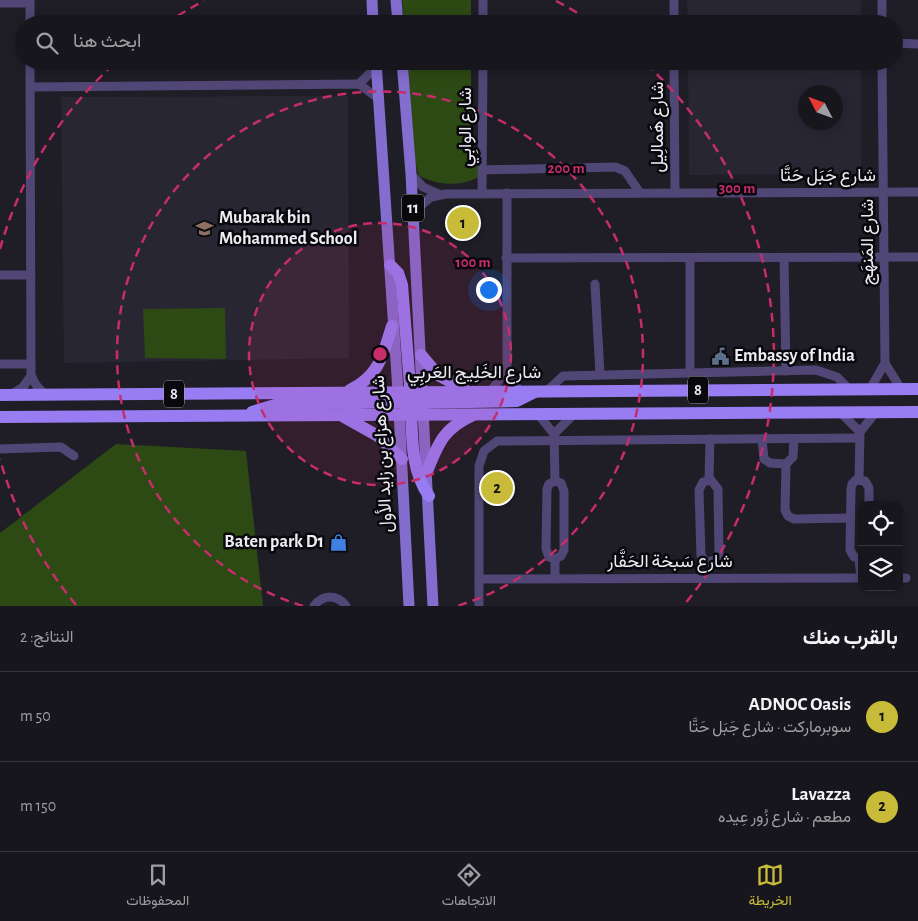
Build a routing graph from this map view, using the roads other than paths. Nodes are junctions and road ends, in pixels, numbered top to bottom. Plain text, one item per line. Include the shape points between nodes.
1 (372, 0) edge
2 (396, 0) edge
3 (483, 0) edge
4 (674, 0) edge
5 (882, 0) edge
6 (30, 1) edge
7 (0, 3) edge
8 (30, 15) edge
9 (373, 15) edge
10 (397, 15) edge
11 (483, 15) edge
12 (674, 15) edge
13 (882, 15) edge
14 (903, 43) edge
15 (918, 44) edge
16 (30, 70) edge
17 (371, 70) edge
18 (377, 70) edge
19 (403, 70) edge
20 (483, 70) edge
21 (674, 70) edge
22 (882, 70) edge
23 (359, 84) junction
24 (30, 87) junction
25 (379, 99) junction
26 (482, 170) junction
27 (411, 174) junction
28 (884, 192) junction
29 (918, 192) edge
30 (482, 193) junction
31 (506, 193) junction
32 (640, 193) junction
33 (675, 193) junction
34 (439, 194) junction
35 (413, 212) junction
36 (884, 257) junction
37 (918, 257) edge
38 (506, 258) junction
39 (690, 258) junction
40 (784, 258) junction
41 (390, 265) junction
42 (0, 275) edge
43 (31, 275) junction
44 (595, 284) dead end
45 (392, 326) junction
46 (421, 356) junction
47 (885, 362) junction
48 (0, 364) edge
49 (31, 364) junction
50 (507, 369) junction
51 (786, 372) junction
52 (690, 373) junction
53 (600, 374) junction
54 (31, 376) junction
55 (912, 388) edge
56 (849, 389) junction
57 (870, 389) junction
58 (347, 391) junction
59 (469, 391) junction
60 (491, 391) junction
61 (519, 391) junction
62 (541, 391) junction
63 (6, 394) edge
64 (46, 396) junction
65 (411, 402) junction
66 (840, 412) junction
67 (876, 412) junction
68 (918, 412) edge
69 (476, 414) junction
70 (536, 414) junction
71 (574, 414) junction
72 (246, 415) junction
73 (341, 416) junction
74 (0, 417) edge
75 (859, 435) junction
76 (554, 437) junction
77 (710, 439) junction
78 (762, 439) junction
79 (794, 439) junction
80 (0, 449) edge
81 (74, 456) dead end
82 (402, 459) junction
83 (786, 464) junction
84 (428, 469) junction
85 (859, 479) junction
86 (708, 480) junction
87 (555, 481) junction
88 (429, 496) junction
89 (869, 501) edge
90 (850, 518) junction
91 (858, 558) edge
92 (554, 559) junction
93 (709, 562) junction
94 (708, 578) junction
95 (858, 578) edge
96 (479, 579) junction
97 (555, 579) junction
98 (314, 606) edge
99 (346, 606) edge
100 (409, 606) edge
101 (433, 606) edge
102 (479, 606) edge

1 - 9 main road
2 - 10 main road
3 - 11 street
4 - 12 street
5 - 13 street
6 - 7 street
6 - 8 street
14 - 15 street
16 - 24 street
17 - 23 street
18 - 25 main road, شارع هزاع بن زايد الأول / 11
19 - 27 main road, شارع هزاع بن زايد الأول / 11
20 - 26 street, شارع الوابِي
21 - 33 street, شارع هَمالِيل
22 - 28 street, شارع المَنهَج
23 - 24 street
23 - 25 street
24 - 43 street
25 - 41 main road, شارع هزاع بن زايد الأول / 11
26 - 30 street, شارع الوابِي
26 - 32 street via 615,167 625,171
27 - 34 street via 423,187
27 - 35 main road, شارع هزاع بن زايد الأول / 11
28 - 29 street, شارع جَبَل حَتَّا
28 - 33 street, شارع جَبَل حَتَّا
28 - 36 street, شارع المَنهَج
30 - 31 street, شارع جَبَل حَتَّا
30 - 34 street, شارع جَبَل حَتَّا
31 - 32 street, شارع جَبَل حَتَّا
31 - 38 street
32 - 33 street, شارع جَبَل حَتَّا
34 - 35 street via 424,201
35 - 46 main road, شارع هزاع بن زايد الأول / 11
36 - 37 street
36 - 40 street
36 - 47 street, شارع المَنهَج
38 - 39 street
38 - 50 street
39 - 40 street
39 - 52 street
40 - 51 street
41 - 45 main road, شارع هزاع بن زايد الأول / 11
41 - 65 highway via 398,273 402,285
42 - 43 street
43 - 49 street
44 - 53 street
45 - 58 highway via 380,363 372,376
45 - 65 main road, شارع هزاع بن زايد الأول / 11
46 - 59 highway via 438,375
46 - 65 main road, شارع هزاع بن زايد الأول / 11
47 - 55 street
47 - 57 street, شارع المَنهَج
48 - 49 street
49 - 54 street
50 - 60 street
50 - 61 street
51 - 52 street
51 - 56 street via 816,370 837,377
52 - 53 street
53 - 62 street via 563,376
54 - 63 street via 23,387
54 - 64 street
55 - 57 highway, شارع الخَلِيج العَربِي / 8
56 - 57 highway, شارع الخَلِيج العَربِي / 8
56 - 62 highway, شارع الخَلِيج العَربِي / 8
58 - 64 highway, شارع الخَلِيج العَربِي / 8
58 - 65 highway, شارع الخَلِيج العَربِي / 8
59 - 60 highway, شارع الخَلِيج العَربِي / 8
59 - 65 highway, شارع الخَلِيج العَربِي / 8
60 - 61 highway, شارع الخَلِيج العَربِي / 8
61 - 62 highway, شارع الخَلِيج العَربِي / 8
62 - 65 highway via 517,401
63 - 64 highway, شارع الخَلِيج العَربِي / 8
65 - 69 highway, شارع الخَلِيج العَربِي / 8
65 - 72 highway via 275,405
65 - 73 highway, شارع الخَلِيج العَربِي / 8
65 - 82 main road, شارع هزاع بن زايد الأول / 11
65 - 84 main road, شارع هزاع بن زايد الأول / 11
65 - 88 highway via 416,467 419,480
66 - 67 highway, شارع الخَلِيج العَربِي / 8
66 - 71 highway, شارع الخَلِيج العَربِي / 8
66 - 75 street
67 - 68 highway, شارع الخَلِيج العَربِي / 8
67 - 75 street
69 - 70 highway, شارع الخَلِيج العَربِي / 8
69 - 84 highway via 448,431
70 - 71 highway, شارع الخَلِيج العَربِي / 8
70 - 76 street
71 - 76 street
72 - 73 highway, شارع الخَلِيج العَربِي / 8
72 - 74 highway, شارع الخَلِيج العَربِي / 8
73 - 82 highway via 378,436
75 - 79 street
75 - 85 street
76 - 77 street
76 - 87 street
76 - 96 street via 502,440 488,447 482,455 479,471
77 - 78 street
77 - 86 street
78 - 79 street
78 - 83 street via 764,459 770,463
79 - 83 street via 793,457
80 - 81 street via 61,448
82 - 100 main road, شارع هزاع بن زايد الأول / 11
83 - 90 street via 785,510 788,516 794,519
84 - 88 main road, شارع هزاع بن زايد الأول / 11
85 - 89 street via 868,485
85 - 90 street via 851,486
86 - 93 street via 701,484 699,493 701,555
86 - 93 street via 718,486 718,556
87 - 92 street via 547,489 546,549
87 - 92 street via 561,483 564,491 564,550
88 - 101 main road, شارع هزاع بن زايد الأول / 11
90 - 91 street via 850,553
92 - 97 street
93 - 94 street
94 - 95 street, شارع سَبخة الحَفَّار
94 - 97 street, شارع سَبخة الحَفَّار
96 - 97 street, شارع سَبخة الحَفَّار
96 - 102 street
98 - 99 street via 322,598 331,597

